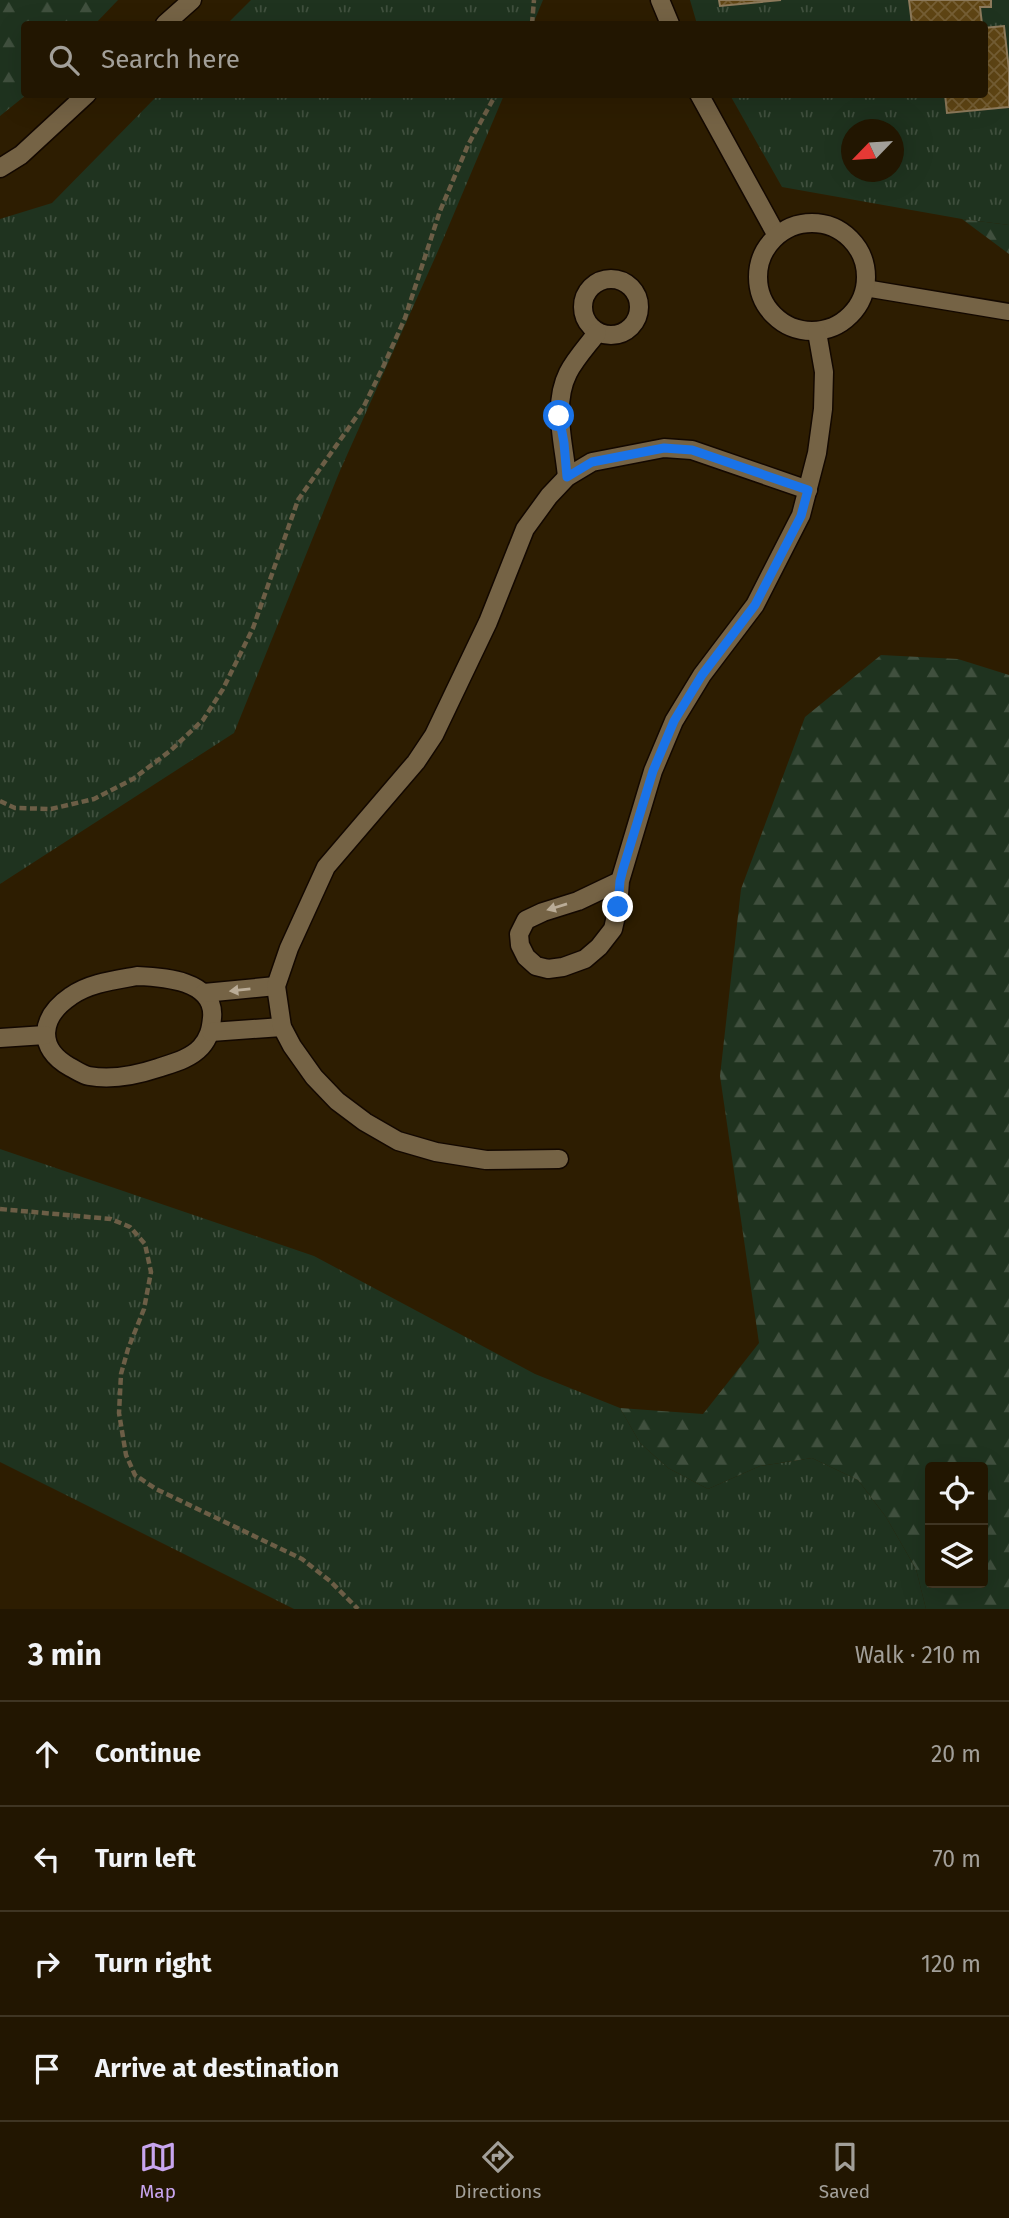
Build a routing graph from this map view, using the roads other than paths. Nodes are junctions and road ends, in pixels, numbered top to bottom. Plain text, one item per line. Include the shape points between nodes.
1 (192, 0) edge
2 (660, 0) edge
3 (168, 21) edge
4 (669, 21) edge
5 (84, 98) edge
6 (701, 98) edge
7 (0, 167) edge
8 (776, 234) junction
9 (865, 288) junction
10 (1009, 312) edge
11 (817, 332) junction
12 (597, 333) dead end
13 (567, 477) junction
14 (808, 490) junction
15 (620, 881) junction
16 (276, 986) junction
17 (204, 993) junction
18 (282, 1027) junction
19 (211, 1032) junction
20 (45, 1035) junction
21 (0, 1038) edge
22 (559, 1160) dead end

1 - 3 street
2 - 4 street
5 - 7 street via 21,155
6 - 8 street
8 - 9 street via 797,224 833,226 859,250 866,268
8 - 11 street via 760,260 760,295 782,323
9 - 10 lane
9 - 11 street via 849,317
11 - 14 street via 824,372 823,409
12 - 13 street via 568,372 561,392 559,416
13 - 14 street via 592,462 664,448 692,450
13 - 16 street via 525,529 488,622 434,735 326,867
14 - 15 street via 801,516 755,605 674,721 653,771
15 -> 15 street via 526,920 519,934 526,957 536,967 563,967 599,947 612,929
16 -> 17 street
16 - 18 street
17 - 19 street via 213,1011
17 - 20 street via 165,978 137,976 104,982 73,994 56,1007
18 - 19 street
18 - 22 street via 308,1079 398,1141 486,1160
19 - 20 street via 186,1059 116,1076 87,1076 62,1062 50,1050
20 - 21 street

